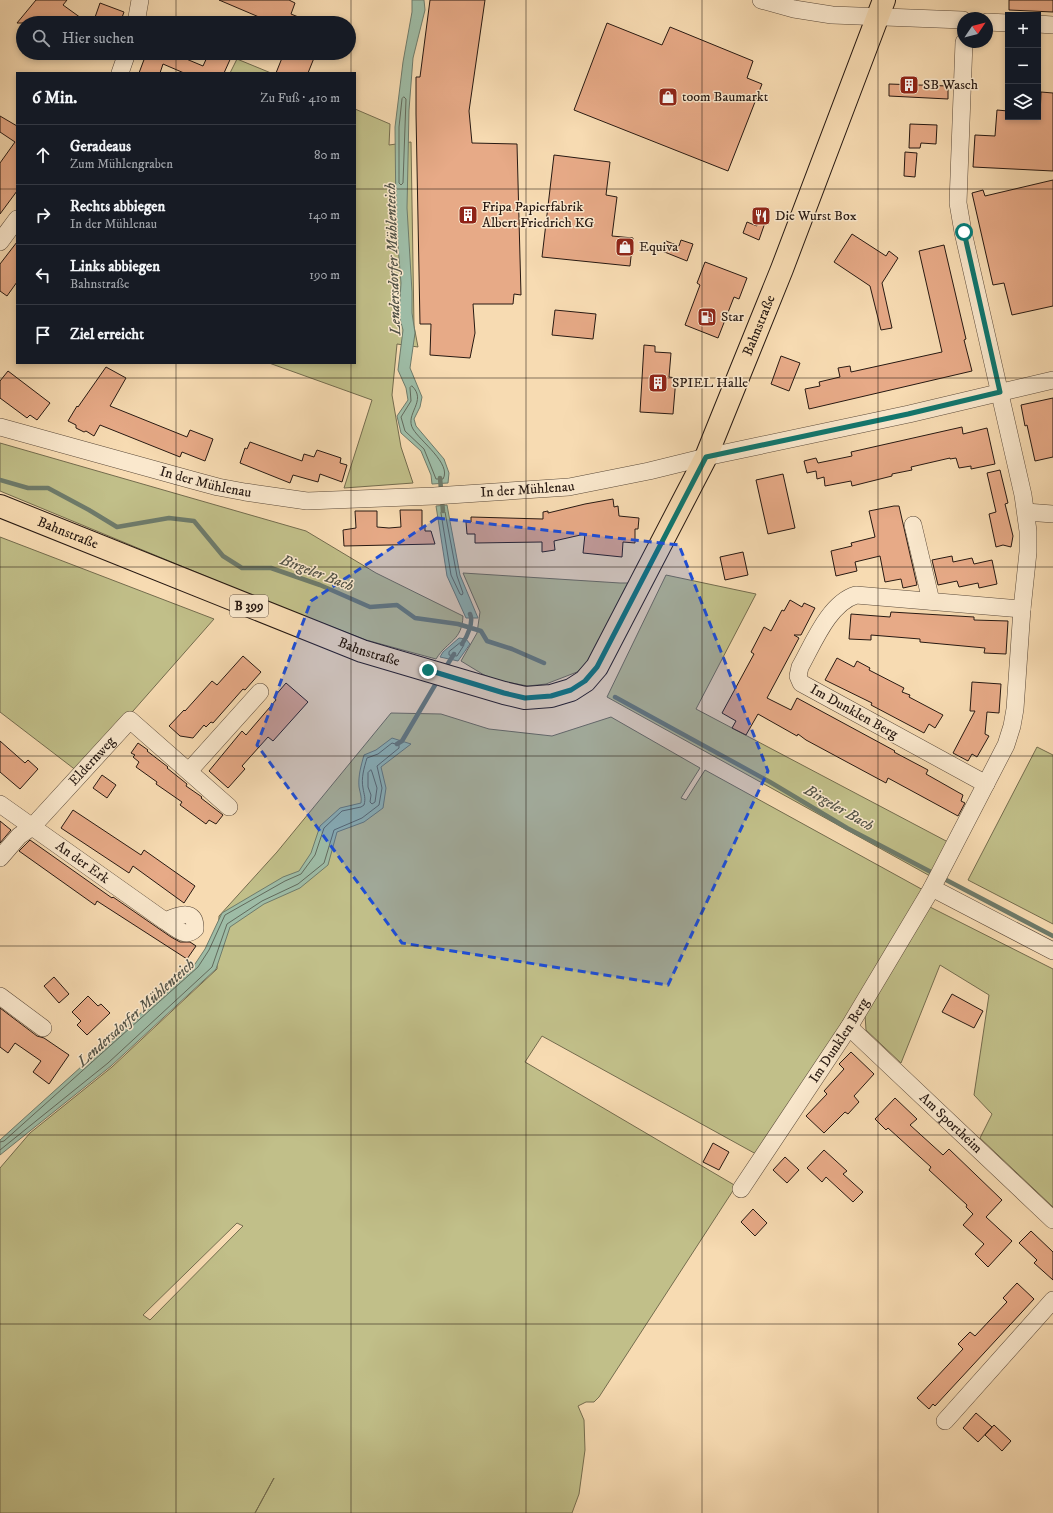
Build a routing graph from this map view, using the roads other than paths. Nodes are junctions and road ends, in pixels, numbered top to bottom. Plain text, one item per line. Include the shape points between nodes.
1 (140, 0) edge
2 (761, 0) edge
3 (881, 9) edge
4 (137, 16) edge
5 (957, 19) edge
6 (993, 22) edge
7 (1005, 23) edge
8 (1041, 24) edge
9 (1053, 25) edge
10 (964, 48) edge
11 (125, 60) edge
12 (120, 72) edge
13 (16, 220) edge
14 (0, 242) edge
15 (1053, 380) edge
16 (1000, 392) junction
17 (0, 427) edge
18 (706, 457) junction
19 (0, 506) edge
20 (1026, 512) junction
21 (1053, 514) edge
22 (913, 525) dead end
23 (931, 601) junction
24 (1022, 609) junction
25 (260, 692) dead end
26 (189, 771) junction
27 (986, 784) junction
28 (0, 804) edge
29 (229, 807) dead end
30 (32, 827) junction
31 (0, 858) edge
32 (937, 880) junction
33 (165, 921) dead end
34 (1053, 952) edge
35 (0, 996) edge
36 (849, 1027) junction
37 (43, 1028) dead end
38 (741, 1189) dead end
39 (1053, 1220) edge
40 (1053, 1300) edge
41 (945, 1421) dead end

1 - 4 street
2 - 3 street via 832,15
3 - 5 street
3 - 18 main road, Bahnstraße / B 399 via 779,276
6 - 7 street
8 - 9 street
10 - 16 street, Im Dunklen Berg via 958,203
11 - 12 street
13 - 14 street
15 - 16 street, In der Mühlenau
16 - 18 street, In der Mühlenau
16 - 20 street, Im Dunklen Berg
17 - 18 street, In der Mühlenau via 199,482 307,501 569,487
18 - 19 main road, Bahnstraße / B 399 via 597,667 585,681 571,690 551,696 525,698 362,651
20 - 21 street
20 - 24 street, Im Dunklen Berg via 1028,552
22 - 23 street
23 - 24 street, Im Dunklen Berg
23 - 27 street, Im Dunklen Berg via 856,595 848,597 833,611 800,668 798,676 801,683
24 - 27 street, Im Dunklen Berg via 1012,726 1006,745
25 - 26 street
26 - 29 street, Eldernweg
26 - 30 street, Eldernweg via 130,720
27 - 32 street, Im Dunklen Berg
28 - 30 street, An der Erk
30 - 31 street, Eldernweg via 19,836
30 - 33 street, An der Erk
32 - 34 street
32 - 36 street, Im Dunklen Berg
35 - 37 street
36 - 38 street, Im Dunklen Berg
36 - 39 street, Am Sportheim
40 - 41 street

